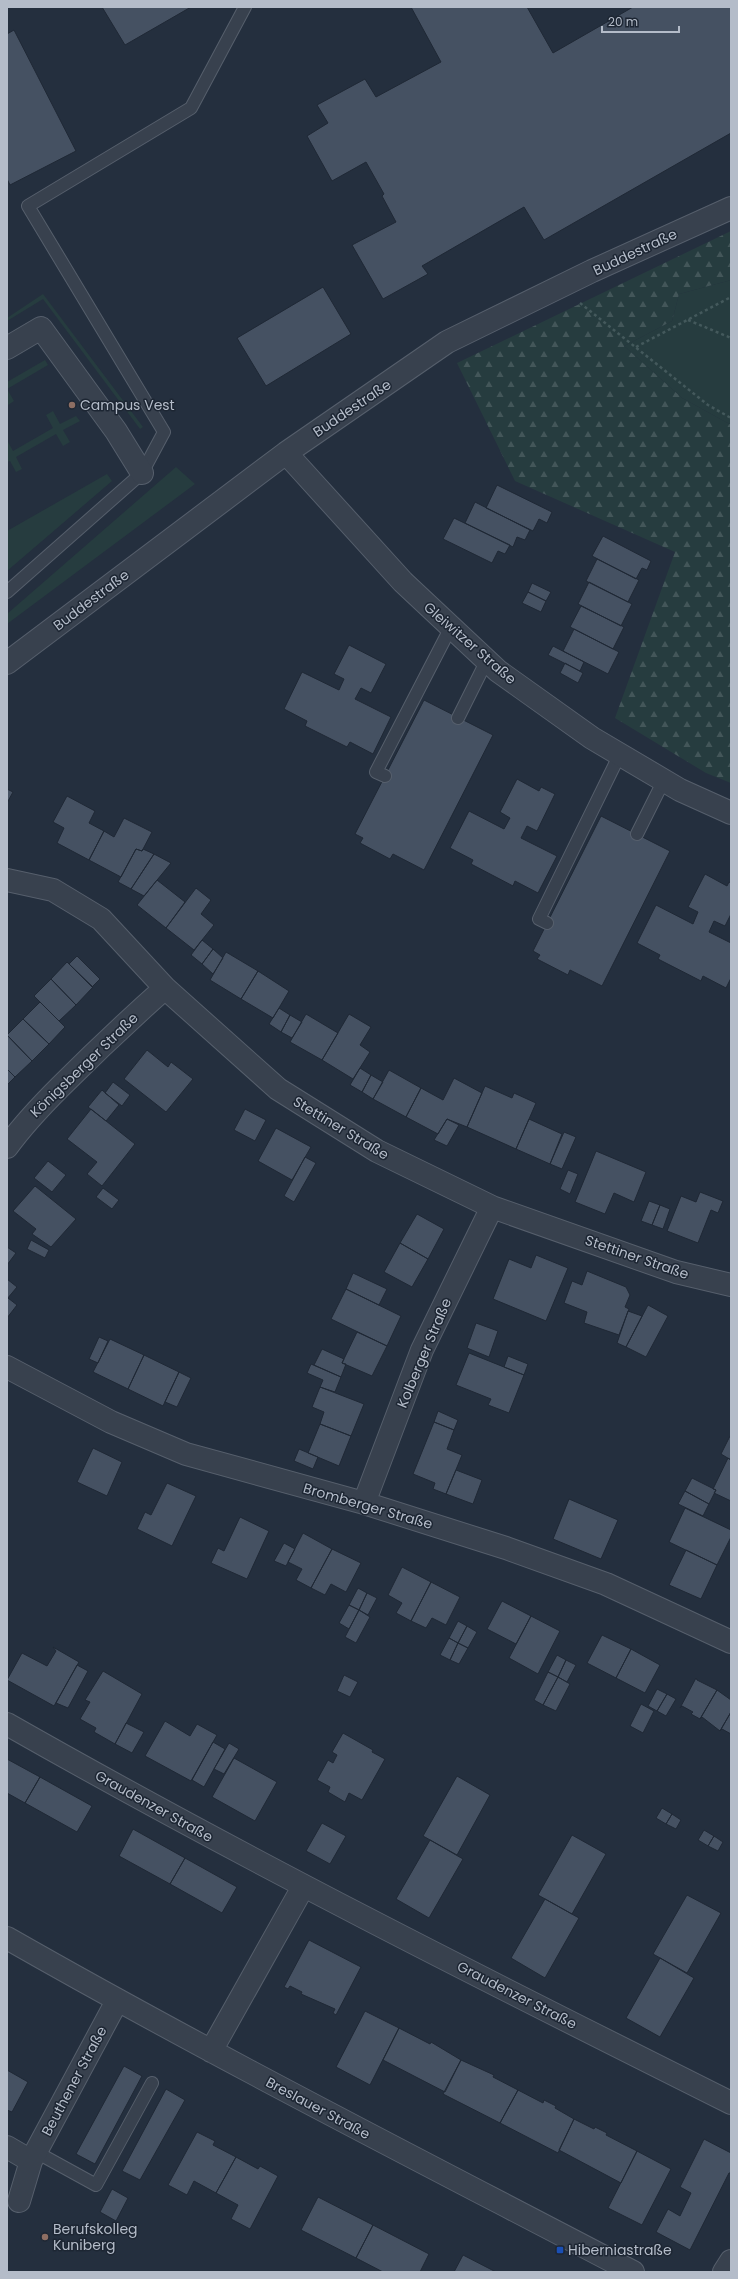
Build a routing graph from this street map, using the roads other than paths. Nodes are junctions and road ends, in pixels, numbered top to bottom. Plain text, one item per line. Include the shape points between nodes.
1 (245, 7) edge
2 (731, 208) edge
3 (7, 348) edge
4 (286, 453) junction
5 (142, 473) junction
6 (7, 592) edge
7 (451, 627) junction
8 (487, 660) junction
9 (7, 663) edge
10 (458, 718) dead end
11 (620, 754) junction
12 (385, 776) dead end
13 (664, 780) junction
14 (731, 813) edge
15 (637, 834) dead end
16 (7, 880) edge
17 (547, 923) dead end
18 (165, 988) junction
19 (7, 1146) edge
20 (492, 1207) junction
21 (731, 1285) edge
22 (7, 1367) edge
23 (364, 1503) junction
24 (728, 1633) edge
25 (7, 1724) edge
26 (303, 1887) junction
27 (7, 1938) edge
28 (117, 2001) junction
29 (211, 2050) junction
30 (152, 2083) dead end
31 (731, 2103) edge
32 (7, 2147) edge
33 (34, 2156) junction
34 (19, 2201) dead end
35 (731, 2261) edge
36 (633, 2272) edge
37 (724, 2272) edge

1 - 5 lane via 191,108 28,206 164,432
2 - 4 street, Buddestraße via 447,342
3 - 5 street via 41,328 116,431
4 - 7 street, Gleiwitzer Straße via 403,582
4 - 9 street, Buddestraße
5 - 6 lane
7 - 8 street, Gleiwitzer Straße
7 - 12 lane via 376,772
8 - 10 lane
8 - 11 street, Gleiwitzer Straße via 498,671
11 - 13 street, Gleiwitzer Straße
11 - 17 lane via 539,919
13 - 14 street, Gleiwitzer Straße
13 - 15 lane
16 - 18 street, Stettiner Straße via 53,890 101,920
18 - 19 street, Königsberger Straße via 116,1031 20,1128
18 - 20 street, Stettiner Straße via 278,1089 377,1151
20 - 21 street, Stettiner Straße via 676,1272
20 - 23 street, Kolberger Straße via 422,1350
22 - 23 street, Bromberger Straße via 110,1422 186,1454
23 - 24 street, Bromberger Straße via 506,1548 606,1584
25 - 26 street, Graudenzer Straße via 126,1792
26 - 29 street
26 - 31 street, Graudenzer Straße
27 - 28 street, Breslauer Straße
28 - 29 street, Breslauer Straße
28 - 33 street, Beuthener Straße
29 - 36 street, Breslauer Straße
30 - 33 lane via 96,2185
32 - 33 street
33 - 34 street, Beuthener Straße
35 - 37 street

